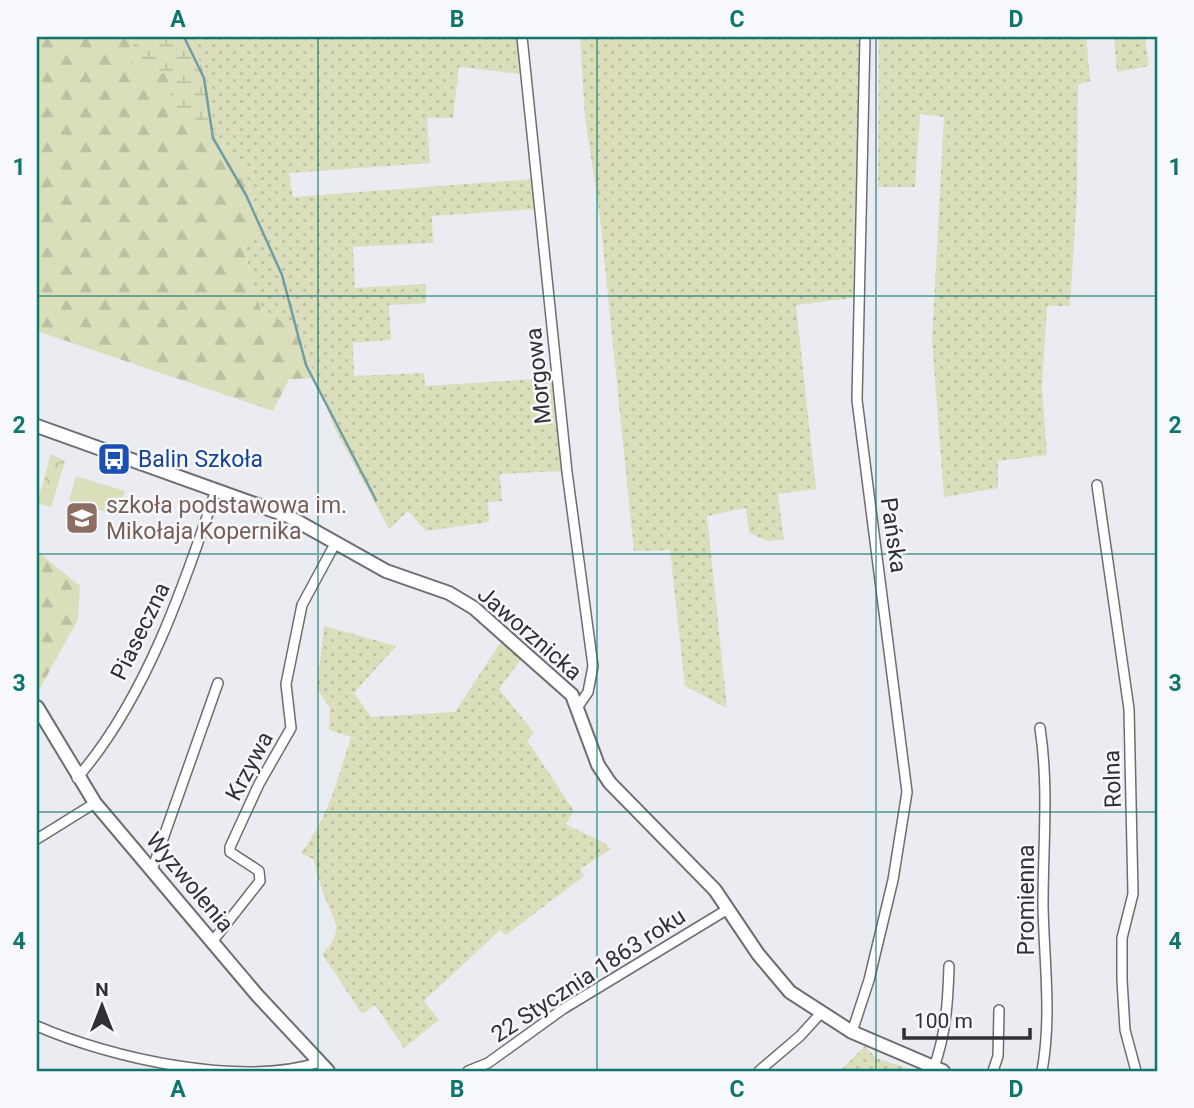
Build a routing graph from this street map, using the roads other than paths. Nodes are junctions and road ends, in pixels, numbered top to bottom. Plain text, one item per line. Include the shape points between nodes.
1 (522, 37) edge
2 (864, 37) edge
3 (37, 426) edge
4 (1097, 485) dead end
5 (216, 490) junction
6 (336, 542) junction
7 (218, 683) dead end
8 (37, 707) edge
9 (577, 708) junction
10 (1040, 728) dead end
11 (77, 778) junction
12 (95, 803) junction
13 (37, 838) edge
14 (152, 870) junction
15 (728, 909) junction
16 (212, 942) junction
17 (949, 966) dead end
18 (999, 1010) dead end
19 (821, 1013) junction
20 (37, 1026) edge
21 (852, 1032) junction
22 (324, 1067) edge
23 (939, 1069) edge
24 (468, 1071) edge
25 (759, 1071) edge
26 (993, 1071) edge
27 (1042, 1071) edge
28 (1136, 1071) edge

1 - 9 street, Morgowa via 566,472 593,666 588,692
2 - 21 street, Pańska via 857,400 907,792 893,880
3 - 5 street, Jaworznicka
4 - 28 street, Rolna via 1129,709 1133,894 1122,938 1122,980 1125,1030
5 - 6 street, Jaworznicka via 288,516
5 - 11 street, Piaseczna via 188,575 146,667
6 - 9 street, Jaworznicka via 386,571 449,593 474,608 562,685
6 - 16 street, Krzywa via 302,605 286,684 291,728 230,847 230,852 259,871 260,881
7 - 14 street
8 - 11 street, Wyzwolenia
9 - 15 street, Jaworznicka via 598,765 610,783
10 - 27 street, Promienna via 1046,773 1043,901 1049,1026
11 - 12 street, Wyzwolenia
12 - 13 street
12 - 14 street, Wyzwolenia
14 - 16 street, Wyzwolenia
15 - 19 street, Jaworznicka via 772,973
15 - 24 street, 22 Stycznia 1863 roku via 563,1009 488,1063
16 - 22 street, Wyzwolenia
17 - 23 street
18 - 26 street via 998,1056
19 - 21 street, Jaworznicka
19 - 25 street
20 - 22 street via 66,1039 197,1069
21 - 23 street, Jaworznicka

